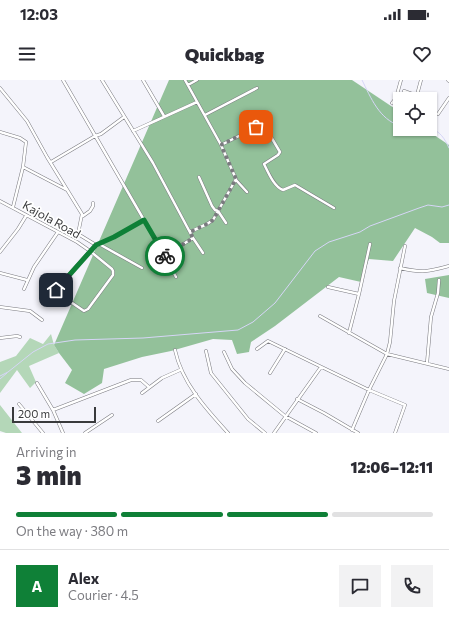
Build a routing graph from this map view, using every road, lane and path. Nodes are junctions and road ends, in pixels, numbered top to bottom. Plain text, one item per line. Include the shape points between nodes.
1 (63, 80) edge
2 (102, 80) edge
3 (143, 80) edge
4 (185, 80) edge
5 (197, 80) edge
6 (401, 80) edge
7 (421, 80) edge
8 (188, 85) junction
9 (0, 88) edge
10 (257, 88) dead end
11 (418, 92) edge
12 (449, 98) edge
13 (197, 102) junction
14 (392, 103) dead end
15 (438, 114) dead end
16 (205, 115) junction
17 (124, 116) junction
18 (164, 116) junction
19 (133, 131) junction
20 (0, 132) edge
21 (95, 136) junction
22 (221, 145) junction
23 (51, 162) junction
24 (23, 167) junction
25 (198, 177) dead end
26 (236, 179) junction
27 (68, 191) junction
28 (247, 192) dead end
29 (0, 201) edge
30 (93, 203) dead end
31 (13, 207) junction
32 (334, 208) dead end
33 (218, 211) junction
34 (26, 216) junction
35 (83, 216) junction
36 (144, 220) junction
37 (226, 223) dead end
38 (58, 232) junction
39 (190, 232) junction
40 (193, 238) junction
41 (370, 244) dead end
42 (97, 245) junction
43 (405, 246) dead end
44 (90, 251) junction
45 (0, 252) edge
46 (203, 253) dead end
47 (164, 256) junction
48 (449, 266) edge
49 (142, 268) dead end
50 (400, 268) junction
51 (0, 273) edge
52 (176, 277) dead end
53 (27, 280) junction
54 (440, 280) dead end
55 (328, 288) dead end
56 (24, 289) dead end
57 (359, 294) junction
58 (0, 307) edge
59 (320, 316) dead end
60 (42, 320) dead end
61 (348, 333) junction
62 (0, 338) edge
63 (20, 338) dead end
64 (257, 349) dead end
65 (285, 349) junction
66 (175, 350) dead end
67 (206, 351) dead end
68 (224, 352) dead end
69 (387, 354) junction
70 (427, 363) junction
71 (321, 367) junction
72 (449, 369) edge
73 (180, 370) junction
74 (270, 373) dead end
75 (37, 383) dead end
76 (149, 387) junction
77 (369, 390) junction
78 (142, 393) dead end
79 (196, 394) junction
80 (297, 399) junction
81 (18, 404) dead end
82 (53, 410) junction
83 (112, 415) dead end
84 (285, 416) junction
85 (158, 421) dead end
86 (352, 430) junction
87 (43, 433) edge
88 (63, 433) edge
89 (85, 433) edge
90 (227, 433) edge
91 (265, 433) edge
92 (274, 433) edge
93 (316, 433) edge
94 (358, 433) edge
95 (395, 433) edge

1 - 21 street
2 - 17 street
3 - 18 street
4 - 8 street
5 - 8 street
6 - 14 street
7 - 11 street
8 - 13 street
9 - 23 street via 27,120
10 - 16 street
12 - 15 street
13 - 16 street
13 - 18 street
16 - 22 street
17 - 19 street
17 - 21 street
18 - 19 street
19 - 39 street
20 - 24 street via 26,142
21 - 23 street
21 - 36 street
22 - 26 street
22 - 32 street via 264,125 280,152 264,164 278,187 284,190 295,185
23 - 27 street
24 - 27 street
24 - 31 street
25 - 33 street via 212,206
26 - 28 street
26 - 33 street
27 - 35 street
29 - 31 street, Kajola Road
30 - 35 street via 90,211
31 - 34 street, Kajola Road
33 - 37 street
33 - 39 street via 210,223
34 - 38 street, Kajola Road
34 - 45 street
35 - 42 street via 78,234
36 - 42 street
36 - 47 street
38 - 44 street, Kajola Road
38 - 53 street
39 - 40 street
40 - 46 street
40 - 47 street
41 - 57 street
42 - 44 street
42 - 49 street
43 - 50 street
44 - 44 street, Kajola Road via 56,290 84,311 113,275 112,269
47 - 52 street
48 - 50 street via 422,272
50 - 69 street
51 - 53 street
53 - 56 street
54 - 70 street via 431,317
55 - 57 street
57 - 61 street
58 - 60 street via 30,311
59 - 61 street
61 - 69 street
62 - 63 street
64 - 65 street via 268,341
65 - 71 street
65 - 74 street
66 - 73 street
67 - 91 street via 211,373 248,419
68 - 84 street via 232,369 241,379
69 - 70 street
69 - 77 street
70 - 72 street
71 - 77 street
71 - 80 street
73 - 76 street
73 - 79 street
75 - 82 street
76 - 78 street
76 - 82 street via 141,380 131,380
77 - 86 street
77 - 95 street via 405,405
79 - 85 street
79 - 90 street
80 - 84 street
80 - 86 street
81 - 87 street
82 - 88 street
83 - 89 street
84 - 92 street
84 - 93 street
86 - 94 street

